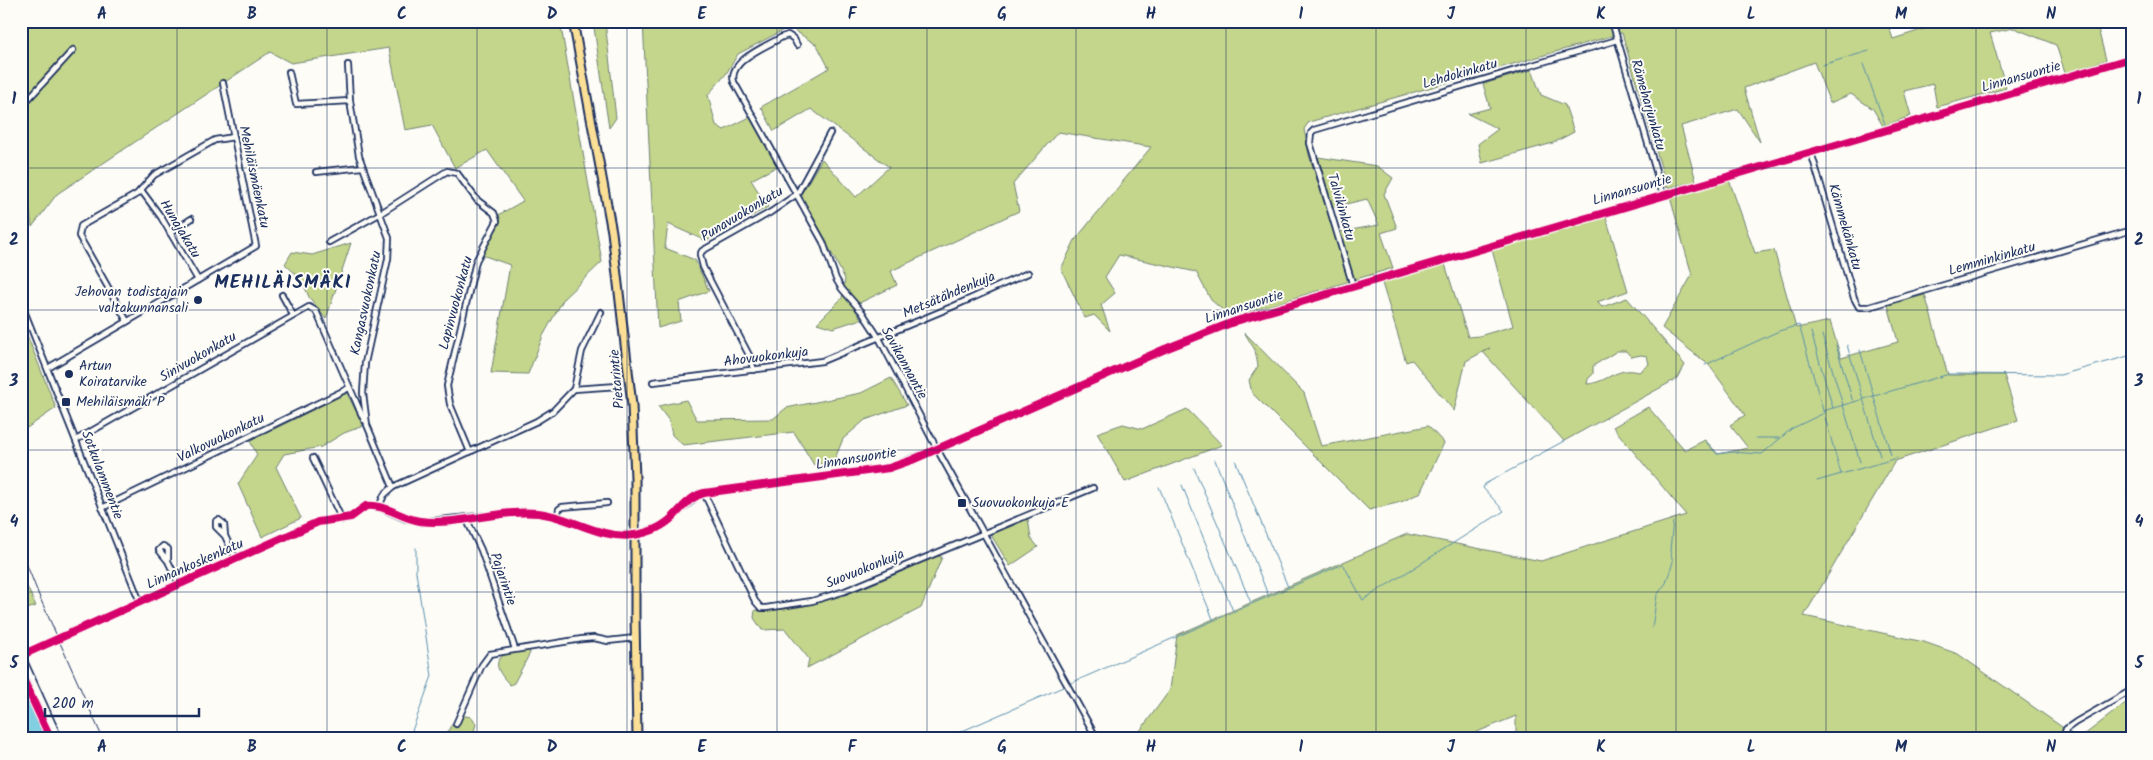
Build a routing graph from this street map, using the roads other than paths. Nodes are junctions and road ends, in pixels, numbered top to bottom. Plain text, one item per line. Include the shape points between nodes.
1 (573, 21) edge
2 (1612, 21) edge
3 (1618, 40) junction
4 (797, 45) dead end
5 (73, 50) dead end
6 (2132, 58) edge
7 (348, 65) dead end
8 (288, 72) dead end
9 (223, 83) dead end
10 (350, 101) junction
11 (21, 107) edge
12 (830, 133) dead end
13 (1311, 133) joint
14 (234, 137) junction
15 (1811, 152) junction
16 (362, 167) junction
17 (316, 172) dead end
18 (141, 190) junction
19 (797, 194) junction
20 (1663, 194) junction
21 (381, 213) junction
22 (191, 219) dead end
23 (2132, 230) edge
24 (170, 233) junction
25 (329, 242) dead end
26 (1028, 273) dead end
27 (198, 280) junction
28 (1352, 286) junction
29 (282, 295) dead end
30 (21, 299) edge
31 (1859, 307) joint
32 (601, 312) dead end
33 (293, 315) junction
34 (127, 321) junction
35 (879, 338) junction
36 (48, 368) junction
37 (754, 370) junction
38 (653, 382) dead end
39 (618, 386) dead end
40 (349, 388) junction
41 (574, 389) junction
42 (367, 426) junction
43 (76, 440) junction
44 (937, 449) junction
45 (470, 452) junction
46 (313, 458) dead end
47 (393, 487) junction
48 (1093, 488) dead end
49 (704, 493) junction
50 (607, 503) dead end
51 (379, 506) junction
52 (102, 508) junction
53 (557, 516) junction
54 (466, 518) junction
55 (342, 520) junction
56 (983, 533) junction
57 (636, 535) junction
58 (225, 536) dead end
59 (236, 559) junction
60 (168, 561) dead end
61 (179, 584) junction
62 (140, 602) junction
63 (635, 638) junction
64 (515, 649) junction
65 (21, 655) edge
66 (2132, 690) edge
67 (456, 724) dead end
68 (58, 739) edge
69 (637, 739) edge
70 (1097, 739) edge
71 (2063, 739) edge

1 - 57 main road, Pietarintie via 621,298 634,432
2 - 3 street, Rämeharjunkatu
3 - 13 street, Lehdokinkatu via 1318,128
3 - 20 street, Rämeharjunkatu
4 - 19 street, Savikannantie via 788,35 782,37 737,63 732,76
5 - 11 street
6 - 15 street, Linnansuontie
7 - 10 street, Kangasvuokonkatu
8 - 10 street via 296,104
9 - 14 street, Mehiläismäenkatu
10 - 16 street, Kangasvuokonkatu
12 - 19 street
13 - 28 street, Talvikinkatu via 1310,143
14 - 18 street via 215,140 187,155 154,175
14 - 27 street, Mehiläismäenkatu via 256,246
15 - 20 street, Linnansuontie
15 - 31 street, Kämmekänkatu
16 - 17 street
16 - 21 street, Kangasvuokonkatu
18 - 24 street, Hunajakatu
18 - 34 street via 85,223 79,230 79,236
19 - 35 street, Savikannantie via 828,252 836,279
19 - 37 street, Punavuokonkatu via 700,255 700,262
20 - 28 street, Linnansuontie
21 - 25 street
21 - 42 street, Kangasvuokonkatu via 390,238 362,379
21 - 45 street, Lapinvuokonkatu via 447,171 453,171 496,217 494,229 476,262 447,386 450,404
22 - 24 street
23 - 31 street, Lemminkinkatu via 1869,307
24 - 27 street, Hunajakatu
26 - 35 street, Metsätähdenkuja
27 - 34 street, Mehiläismäenkatu
28 - 44 street, Linnansuontie via 1187,339
29 - 33 street
30 - 36 street, Sotkulammentie
32 - 41 street via 582,351
33 - 40 street, Sinivuokonkatu via 305,308 316,311
33 - 43 street, Sinivuokonkatu
34 - 36 street, Mehiläismäenkatu
35 - 37 street, Ahovuokonkuja via 822,361
35 - 44 street, Savikannantie
36 - 43 street, Sotkulammentie
37 - 38 street, Ahovuokonkuja
39 - 41 street
40 - 42 street
40 - 52 street, Valkovuokonkatu
41 - 45 street via 546,416
42 - 47 street, Kangasvuokonkatu
43 - 52 street, Sotkulammentie
44 - 49 street, Linnansuontie via 889,468
44 - 56 street, Savikannantie
45 - 47 street
46 - 55 street
47 - 51 street
48 - 56 street, Suovuokonkuja
49 - 56 street, Suovuokonkuja via 761,608 822,599
49 - 57 street, Linnansuontie via 691,499 662,526
50 - 53 street via 562,507
51 - 54 street, Linnansuontie via 423,522
51 - 55 street, Linnankoskenkatu via 366,506
52 - 62 street, Sotkulammentie
53 - 54 street, Linnansuontie via 524,512
53 - 57 street, Linnansuontie via 600,532
54 - 64 street, Pajarintie via 479,543
55 - 59 street, Linnankoskenkatu via 318,522
56 - 70 street, Savikannantie
57 - 63 main road, Pietarintie
58 - 59 street
59 - 61 street, Linnankoskenkatu
60 - 61 street
61 - 62 street, Linnankoskenkatu
62 - 65 street, Linnankoskenkatu
63 - 64 street via 589,639
63 - 69 main road, Pietarintie
64 - 67 street via 487,657
65 - 68 street
66 - 71 street via 2066,729

